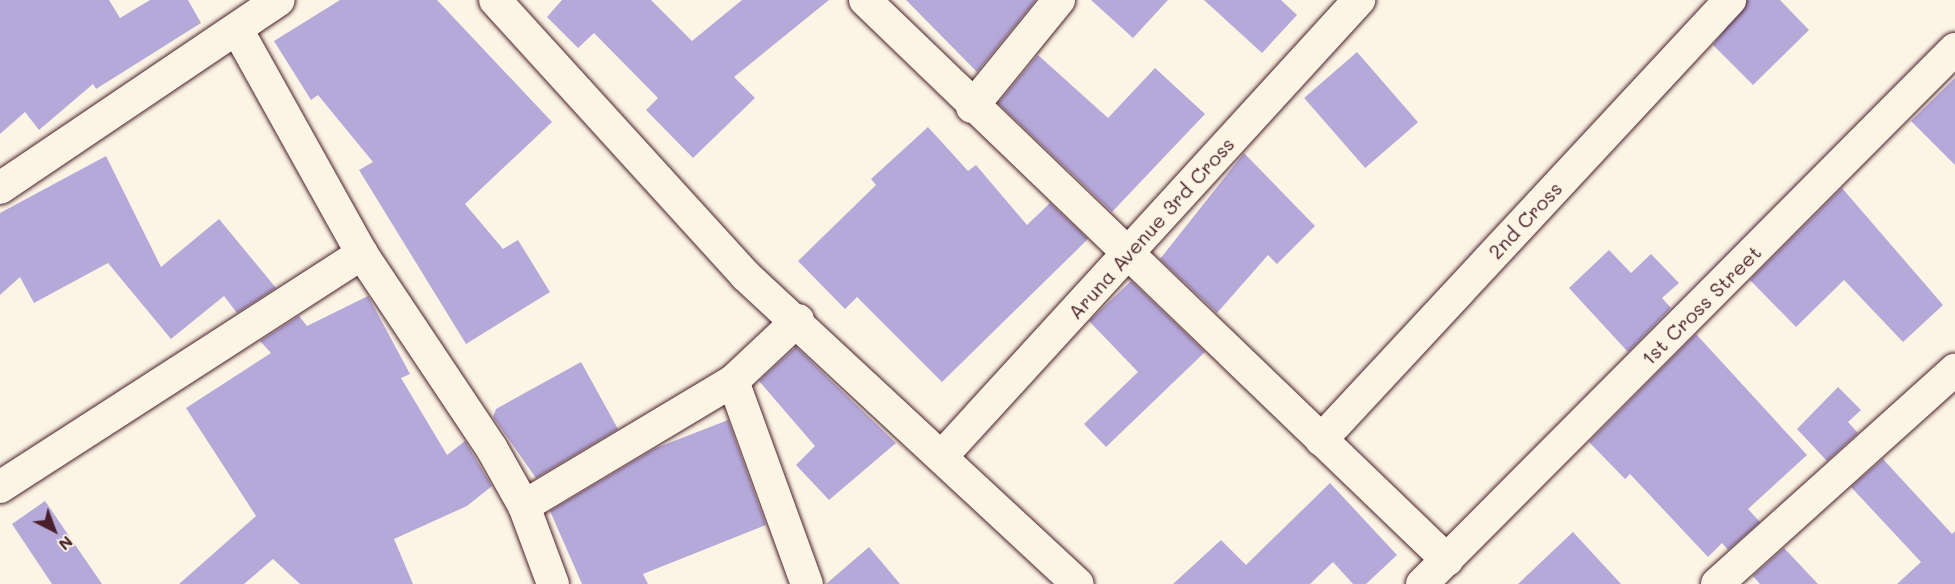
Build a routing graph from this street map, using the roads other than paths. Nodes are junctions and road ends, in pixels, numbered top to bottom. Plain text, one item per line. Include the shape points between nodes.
1 (279, 0) edge
2 (495, 0) edge
3 (865, 0) edge
4 (1059, 0) edge
5 (1359, 0) edge
6 (1730, 0) edge
7 (238, 31) junction
8 (1955, 49) edge
9 (972, 107) junction
10 (0, 188) edge
11 (1131, 250) junction
12 (362, 254) junction
13 (798, 320) junction
14 (1955, 370) edge
15 (733, 381) junction
16 (1320, 440) junction
17 (943, 455) junction
18 (0, 487) edge
19 (524, 506) junction
20 (1447, 560) junction
21 (552, 584) edge
22 (807, 584) edge
23 (1078, 584) edge
24 (1422, 584) edge
25 (1717, 584) edge

1 - 7 street
2 - 13 street via 745,275
3 - 9 street
4 - 9 street
5 - 11 street, Aruna Avenue 3rd Cross
6 - 16 street, 2nd Cross
7 - 10 street
7 - 12 street
8 - 20 street, 1st Cross Street
9 - 11 street
11 - 16 street
11 - 17 street, Aruna Avenue 3rd Cross
12 - 18 street
12 - 19 street via 492,449
13 - 15 street
13 - 17 street
14 - 25 street
15 - 19 street
15 - 22 street
16 - 20 street
17 - 23 street
19 - 21 street
20 - 24 street, 1st Cross Street

